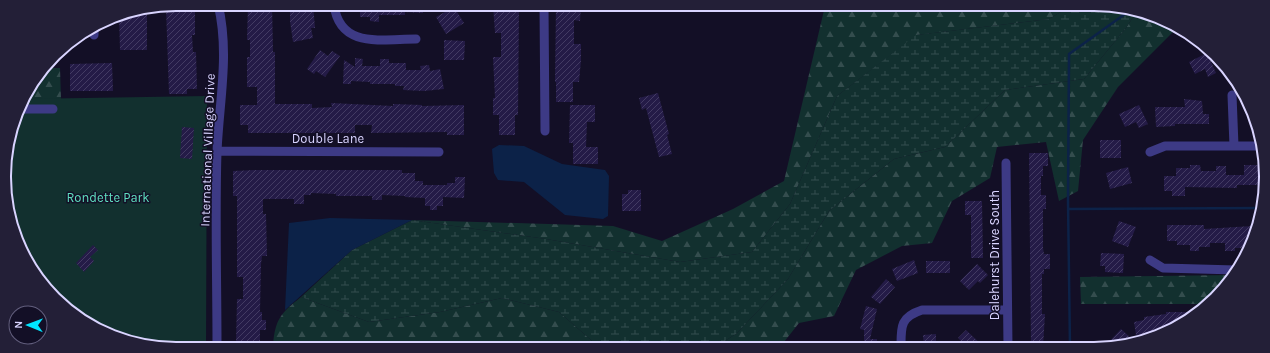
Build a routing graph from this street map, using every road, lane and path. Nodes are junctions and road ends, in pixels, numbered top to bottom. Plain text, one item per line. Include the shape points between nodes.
1 (220, 11) edge
2 (336, 11) edge
3 (544, 11) edge
4 (416, 39) dead end
5 (1232, 95) dead end
6 (26, 108) edge
7 (53, 109) dead end
8 (545, 131) dead end
9 (1234, 146) junction
10 (1256, 146) edge
11 (217, 150) junction
12 (439, 152) dead end
13 (1150, 152) dead end
14 (1006, 163) dead end
15 (1150, 260) dead end
16 (1230, 270) edge
17 (1007, 310) junction
18 (216, 342) edge
19 (901, 342) edge
20 (1008, 342) edge

1 - 11 street, International Village Drive via 223,25 223,93
2 - 4 street via 338,21 346,31 357,37
3 - 8 street
5 - 9 street
6 - 7 street
9 - 10 street
9 - 13 street via 1165,146
11 - 12 street, Double Lane
11 - 18 street, International Village Drive
14 - 17 street, Dalehurst Drive South
15 - 16 street via 1163,268
17 - 19 street via 922,310 911,313 904,321
17 - 20 street, Dalehurst Drive South

